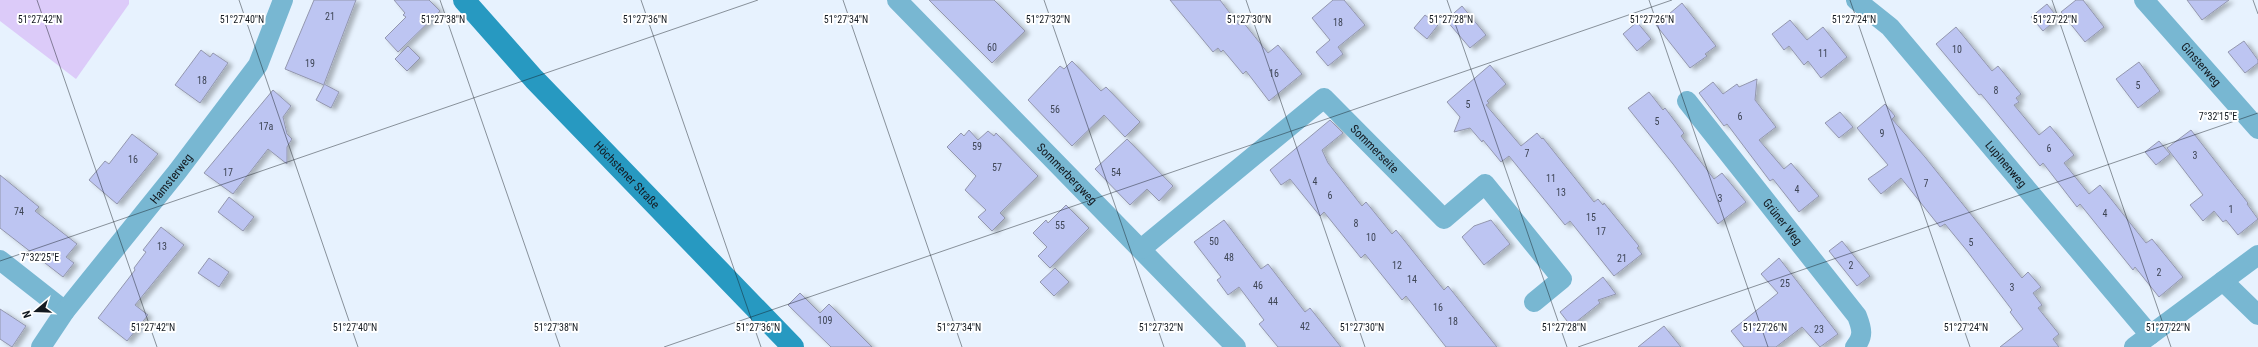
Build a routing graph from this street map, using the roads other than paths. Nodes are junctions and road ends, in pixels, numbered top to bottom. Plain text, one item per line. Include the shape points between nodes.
1 (283, 0) edge
2 (464, 0) edge
3 (898, 0) edge
4 (1856, 0) edge
5 (2144, 0) edge
6 (1687, 101) dead end
7 (2258, 129) edge
8 (1141, 249) junction
9 (2258, 255) edge
10 (0, 260) edge
11 (2224, 281) junction
12 (1534, 302) dead end
13 (66, 311) junction
14 (2258, 315) edge
15 (2150, 335) junction
16 (41, 347) edge
17 (793, 347) edge
18 (1236, 347) edge
19 (1855, 347) edge
20 (2134, 347) edge

1 - 13 street, Hamsterweg via 258,65
2 - 17 main road, Höchstener Straße via 534,79
3 - 8 street, Sommerbergweg
4 - 15 street, Lupinenweg via 1890,27
5 - 7 street, Ginsterweg
6 - 19 street, Grüner Weg via 1857,316 1862,330 1861,339
8 - 12 street, Sommerseite via 1324,98 1444,219 1485,184 1562,278
8 - 18 street, Sommerbergweg
9 - 11 street
10 - 13 street
11 - 14 street
11 - 15 street
13 - 16 street, Hamsterweg
15 - 20 street

